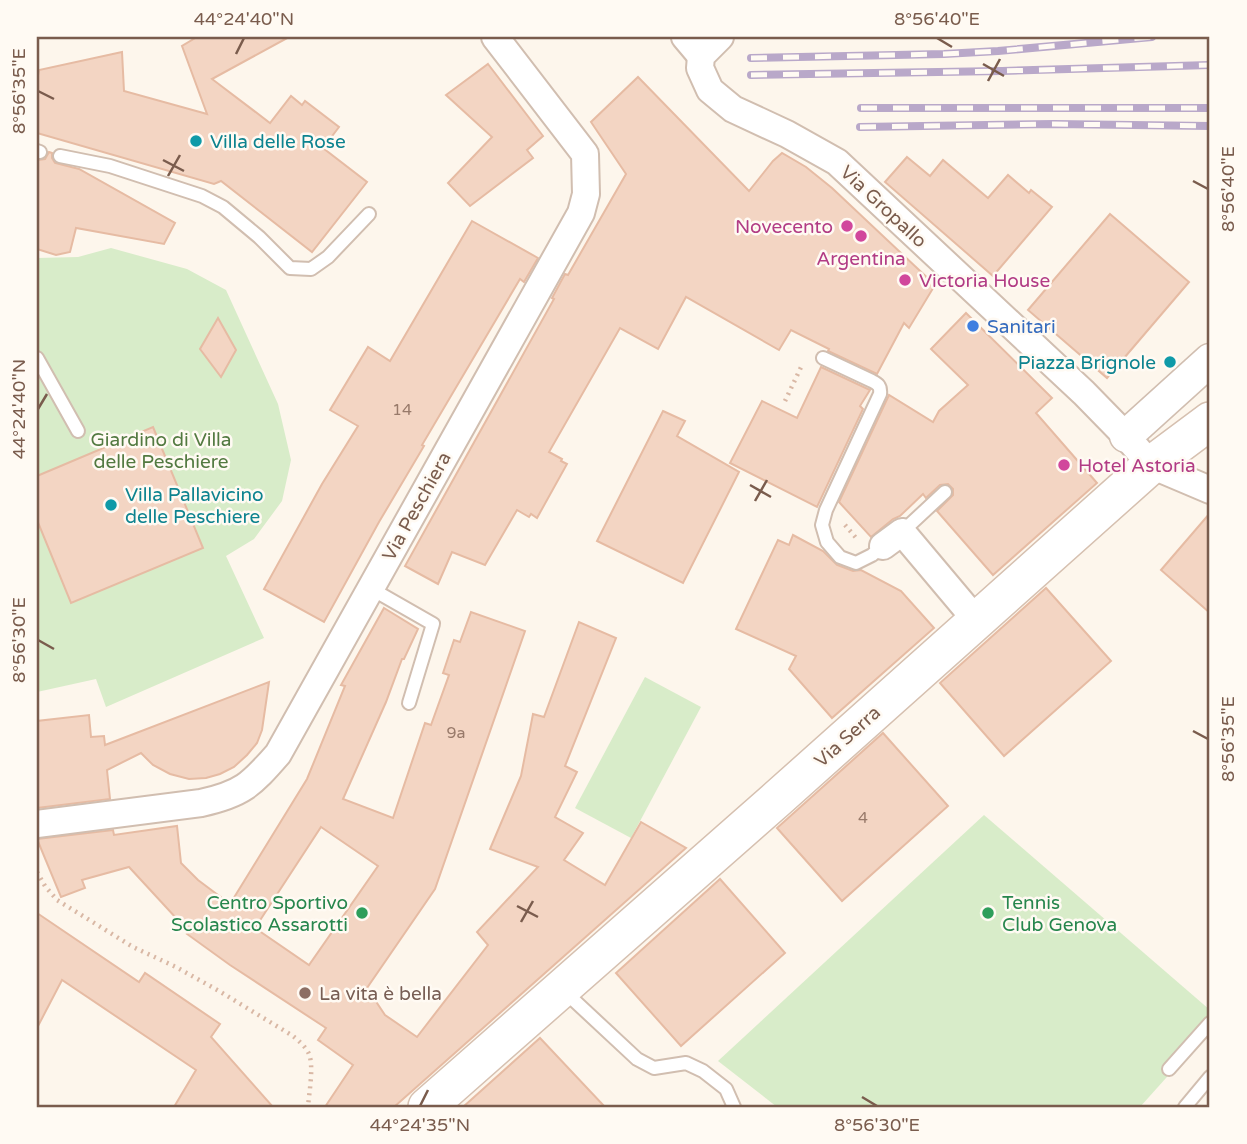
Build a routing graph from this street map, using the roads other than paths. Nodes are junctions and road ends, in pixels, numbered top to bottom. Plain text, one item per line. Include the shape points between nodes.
1 (495, 37) edge
2 (720, 37) edge
3 (693, 47) edge
4 (60, 156) dead end
5 (369, 214) dead end
6 (37, 358) edge
7 (823, 358) dead end
8 (1210, 360) edge
9 (1176, 391) junction
10 (1210, 421) edge
11 (78, 431) dead end
12 (1126, 436) junction
13 (1141, 474) junction
14 (1210, 490) edge
15 (944, 492) dead end
16 (893, 539) junction
17 (370, 588) junction
18 (976, 620) junction
19 (409, 703) dead end
20 (37, 824) edge
21 (561, 989) junction
22 (1210, 1024) edge
23 (1169, 1069) dead end
24 (1210, 1077) edge
25 (427, 1107) edge
26 (734, 1107) edge
27 (1185, 1107) edge

1 - 17 street, Via Peschiera via 585,154 584,204
2 - 3 street, Via Gropallo
3 - 12 street, Via Gropallo via 710,90 733,109 837,162
4 - 5 lane via 110,166 202,195 223,207 290,268 312,269
6 - 11 lane
7 - 16 lane via 880,387 828,505 822,525 827,542 840,557 856,564
8 - 9 street
9 - 12 street
9 - 13 street
10 - 13 main road
12 - 13 street
13 - 14 street
13 - 18 main road, Via Serra
15 - 16 lane
16 - 18 street
17 - 19 lane via 433,624
17 - 20 street, Via Peschiera via 278,754 244,789 201,803
18 - 21 main road, Via Serra
21 - 25 main road, Via Serra
21 - 26 lane via 637,1059 654,1068 686,1063 703,1071 726,1089
22 - 23 lane
24 - 27 lane

